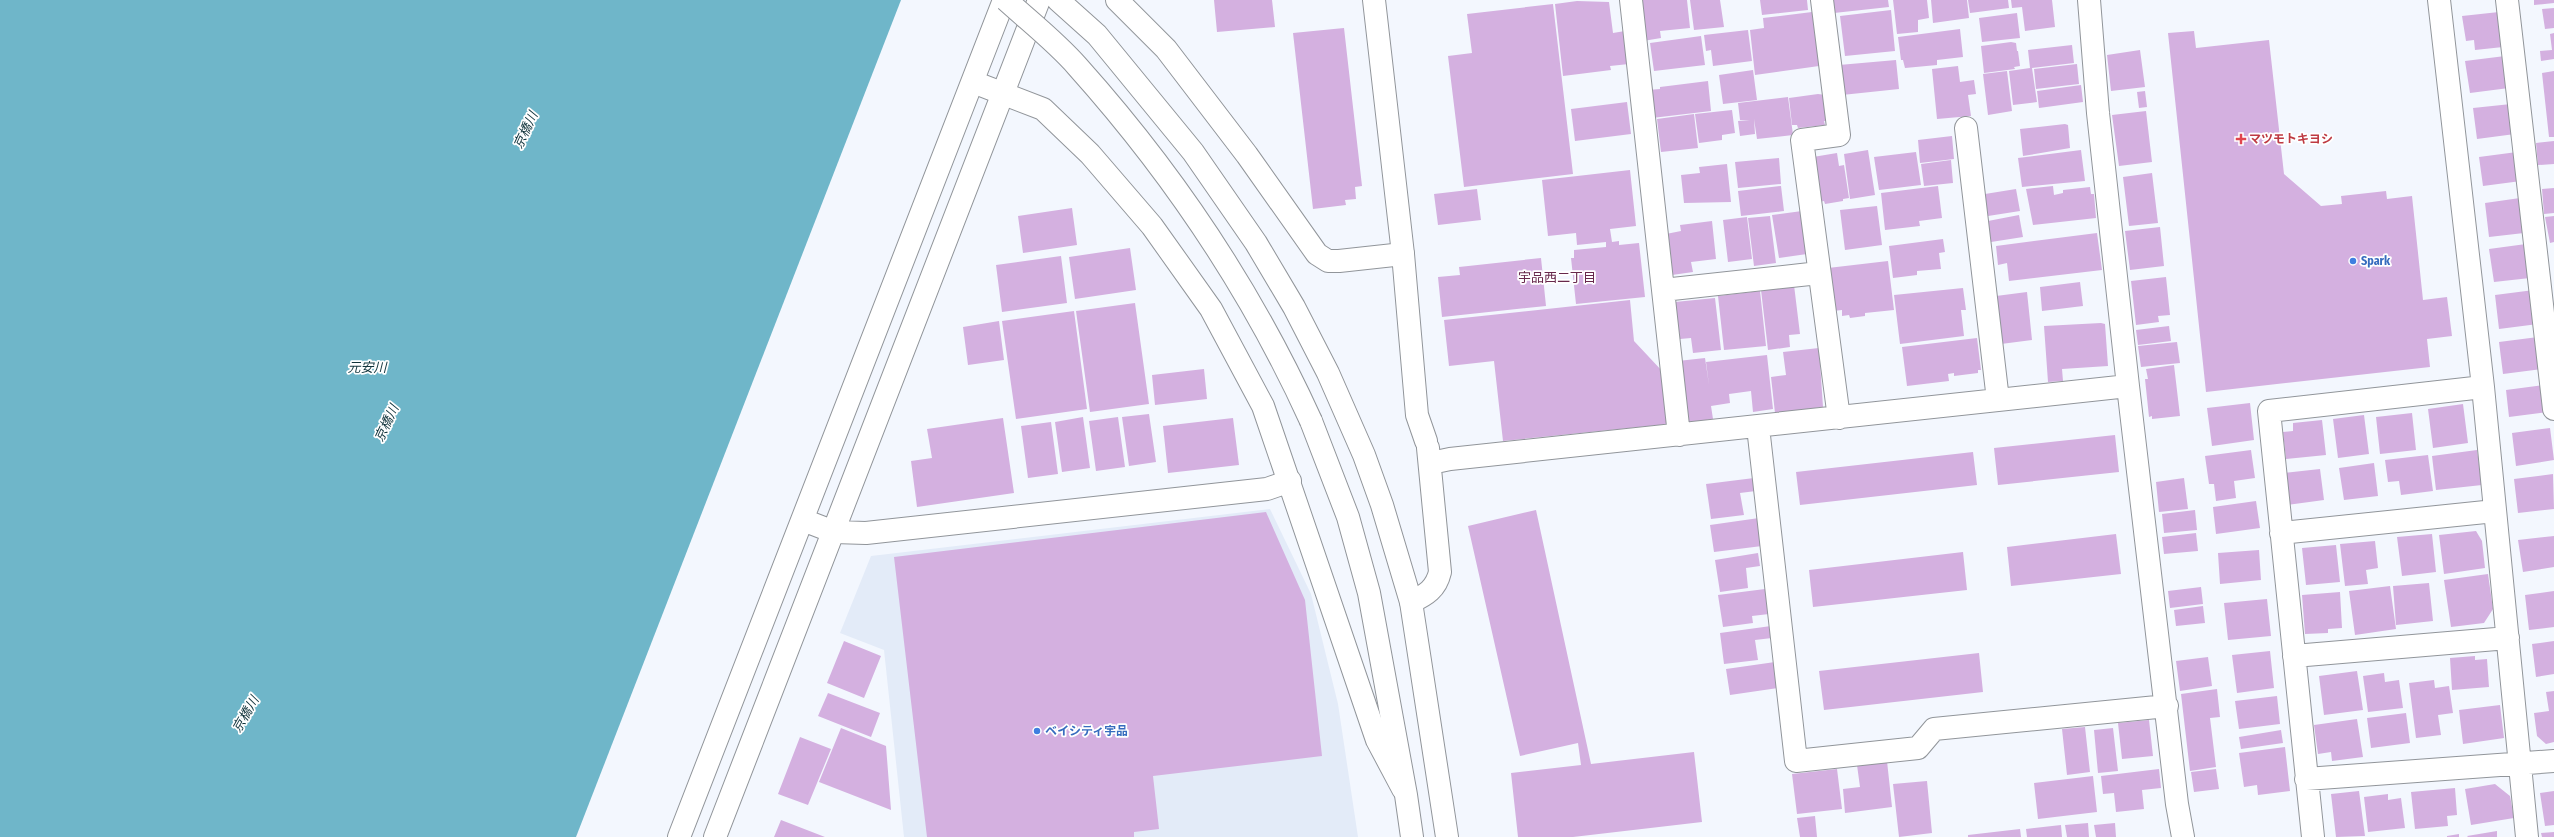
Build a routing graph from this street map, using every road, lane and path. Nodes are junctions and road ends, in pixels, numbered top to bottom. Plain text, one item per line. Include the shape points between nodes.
1 (1005, 0) edge
2 (1039, 0) edge
3 (1058, 0) edge
4 (1117, 0) edge
5 (1374, 0) edge
6 (1631, 0) edge
7 (1822, 0) edge
8 (2089, 0) edge
9 (2439, 0) edge
10 (2507, 0) edge
11 (973, 82) junction
12 (1004, 93) junction
13 (1966, 128) dead end
14 (1403, 254) junction
15 (1819, 274) junction
16 (1663, 290) junction
17 (2128, 386) junction
18 (2483, 387) junction
19 (1998, 400) junction
20 (2554, 409) edge
21 (1839, 418) junction
22 (1758, 427) junction
23 (1680, 435) junction
24 (1431, 463) junction
25 (1290, 481) junction
26 (2495, 511) junction
27 (803, 520) junction
28 (834, 532) junction
29 (2281, 533) junction
30 (1411, 602) junction
31 (2508, 638) junction
32 (2294, 656) junction
33 (2166, 706) junction
34 (2554, 761) edge
35 (2521, 763) junction
36 (2306, 779) junction
37 (1406, 795) junction
38 (679, 837) edge
39 (715, 837) edge
40 (1412, 837) edge
41 (1447, 837) edge
42 (2183, 837) edge
43 (2313, 837) edge
44 (2527, 837) edge

1 - 11 street
1 - 37 street, bridge via 1076,65 1173,184 1245,292 1311,421 1348,517 1359,554
2 - 12 street
3 - 30 street via 1097,35 1193,152 1232,206 1294,307 1343,406 1382,505
4 - 14 street via 1166,49 1247,155 1317,254 1328,261 1339,262
5 - 14 street
6 - 16 street
7 - 15 street via 1839,135 1802,140
8 - 17 street via 2098,112
9 - 18 street
10 - 20 street
11 - 12 street
11 - 27 street
12 - 25 street via 1043,109 1090,154 1152,226 1211,309 1263,406
12 - 28 street
13 - 19 street
14 - 24 street via 1417,415
15 - 16 street
15 - 21 street
16 - 23 street
17 - 19 street
17 - 33 street
18 - 26 street
18 - 29 street via 2269,411
19 - 21 street
21 - 22 street
22 - 23 street
22 - 33 street via 1796,761 1918,748 1934,729
23 - 24 street
24 - 30 street via 1440,572 1438,583 1426,596
25 - 28 street via 1260,490 866,533
25 - 37 street via 1377,740
26 - 29 street
26 - 31 street
27 - 28 street
27 - 38 street
28 - 39 street
29 - 32 street
30 - 41 street
31 - 32 street
31 - 35 street
32 - 36 street
33 - 42 street
34 - 35 street
35 - 36 street
35 - 44 street
36 - 43 street
37 - 40 street

